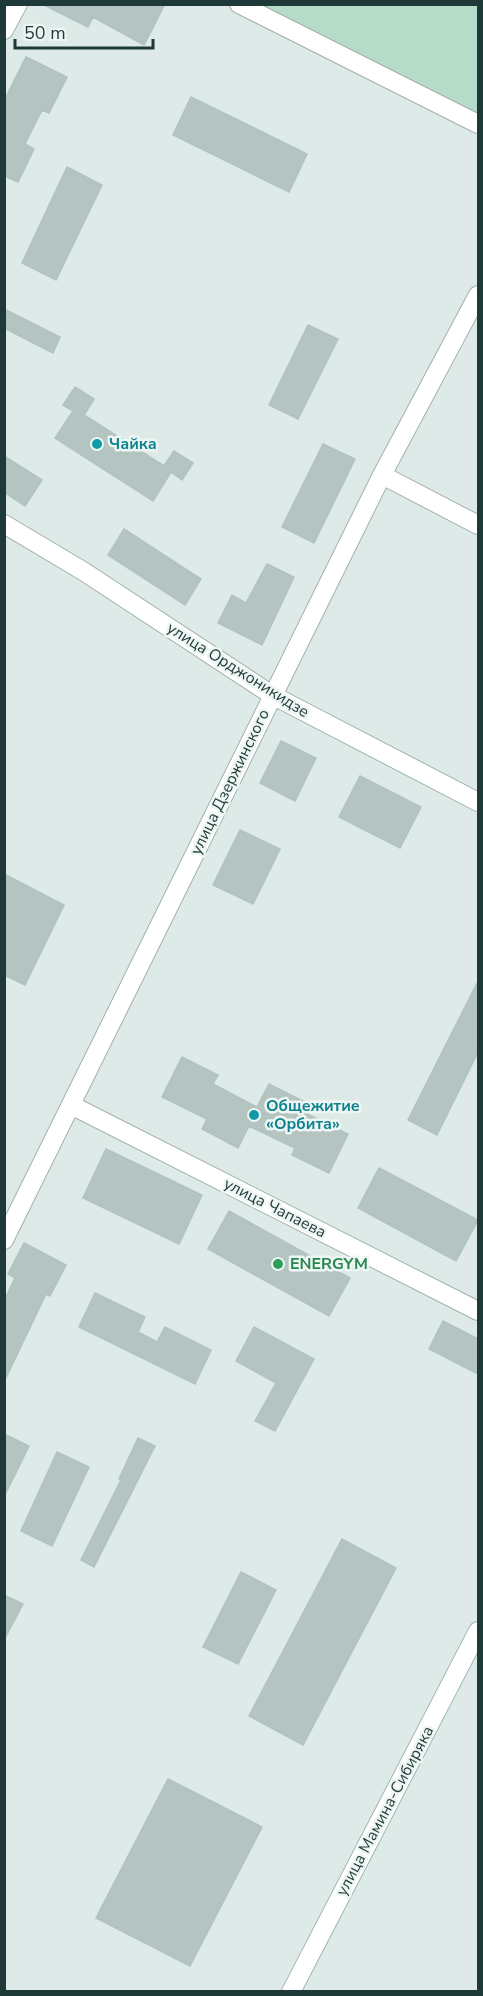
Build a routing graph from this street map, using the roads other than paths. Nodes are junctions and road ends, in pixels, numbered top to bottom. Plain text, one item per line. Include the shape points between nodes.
1 (18, 4) edge
2 (239, 4) edge
3 (4, 30) edge
4 (478, 124) edge
5 (478, 295) edge
6 (382, 475) junction
7 (4, 524) edge
8 (478, 525) edge
9 (272, 695) junction
10 (478, 802) edge
11 (71, 1105) junction
12 (4, 1240) edge
13 (478, 1311) edge
14 (478, 1631) edge
15 (291, 1992) edge

1 - 3 street
2 - 4 street
5 - 6 street, улица Дзержинского
6 - 8 street
6 - 9 street, улица Дзержинского
7 - 9 street, улица Орджоникидзе
9 - 10 street, улица Орджоникидзе
9 - 11 street, улица Дзержинского
11 - 12 street, улица Дзержинского
11 - 13 street, улица Чапаева
14 - 15 street, улица Мамина-Сибиряка

